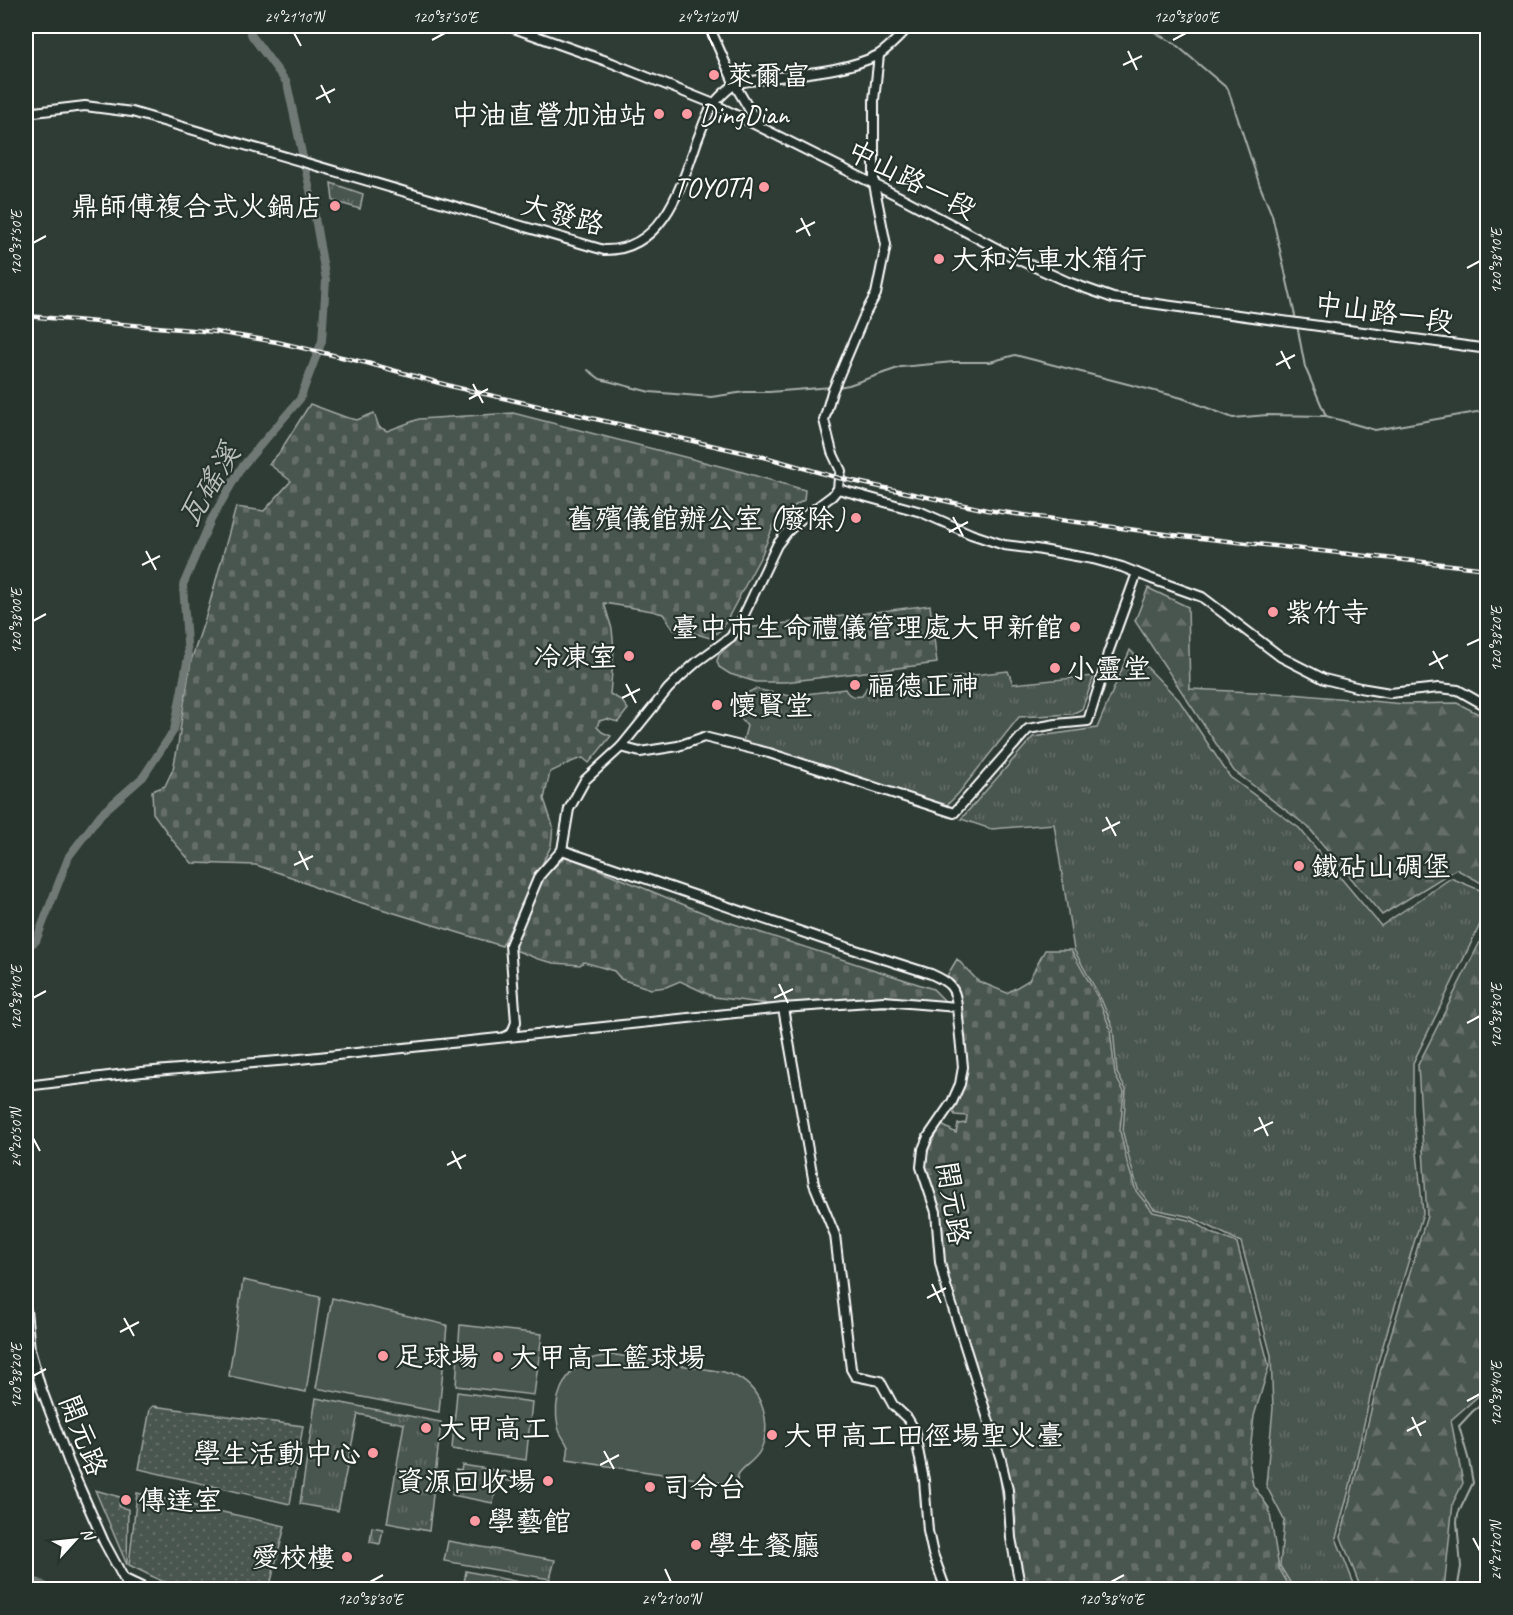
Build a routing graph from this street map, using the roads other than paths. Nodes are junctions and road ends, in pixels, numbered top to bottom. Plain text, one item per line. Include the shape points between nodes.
1 (508, 26) edge
2 (709, 26) edge
3 (910, 26) edge
4 (879, 55) junction
5 (735, 85) junction
6 (714, 104) junction
7 (26, 113) edge
8 (760, 128) junction
9 (874, 184) junction
10 (1488, 349) edge
11 (838, 489) junction
12 (1137, 573) junction
13 (1488, 707) edge
14 (621, 747) junction
15 (562, 850) junction
16 (957, 1007) junction
17 (783, 1008) junction
18 (501, 1039) junction
19 (26, 1086) edge
20 (26, 1310) edge
21 (123, 1579) junction
22 (130, 1590) edge
23 (148, 1590) edge
24 (946, 1590) edge
25 (1021, 1590) edge

1 - 6 street, 中山路一段
2 - 5 street
3 - 4 street
4 - 5 street via 836,68
4 - 9 street via 874,100
5 - 6 street
5 - 8 street
6 - 7 street, 大發路 via 687,171 660,223 646,237 612,250 132,112 85,106
6 - 8 street, 中山路一段
8 - 9 street, 中山路一段
9 - 10 street, 中山路一段 via 1017,260 1113,298
9 - 11 street via 886,246 876,294 834,387 824,420 841,471
11 - 12 street via 921,512 1004,545 1093,559
11 - 14 street via 794,525 777,545 731,637 668,689
12 - 13 street via 1202,597 1281,657 1324,679 1390,693 1458,690
12 - 14 street via 1088,721 1028,729 954,813 769,753 705,737 640,752
14 - 15 street via 585,780 569,809
15 - 16 street, 開元路 via 931,974 945,980 957,994
15 - 18 street via 539,876 510,945 516,1022 512,1032
16 - 17 street via 884,1001
16 - 25 street, 開元路 via 963,1067 960,1083 928,1137 921,1167 936,1212 945,1283 1006,1480
17 - 18 street
17 - 24 street via 814,1184 835,1235 851,1369 855,1376 880,1381 893,1405 914,1429 928,1531
18 - 19 street
20 - 21 street, 開元路 via 30,1350 51,1414 73,1472
21 - 22 street, 開元路
21 - 23 street

